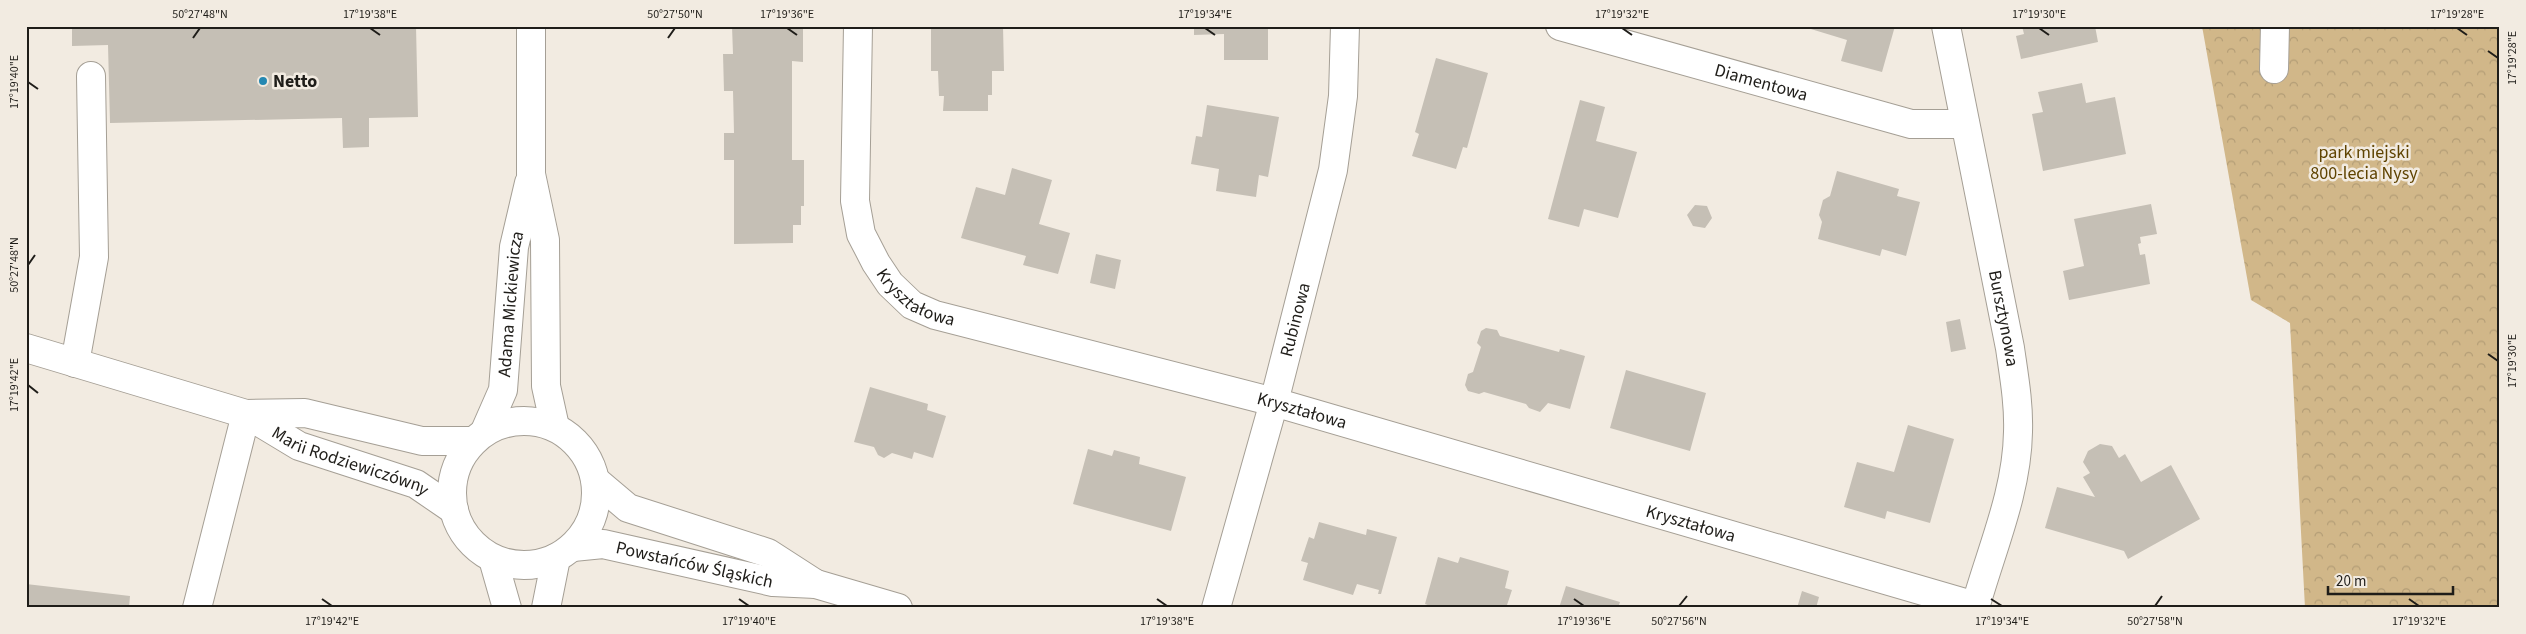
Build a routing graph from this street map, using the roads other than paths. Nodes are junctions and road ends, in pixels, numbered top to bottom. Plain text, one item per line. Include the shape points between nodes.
1 (531, 26) edge
2 (858, 26) edge
3 (1345, 26) edge
4 (1560, 26) edge
5 (1946, 26) edge
6 (2275, 26) edge
7 (2274, 69) dead end
8 (91, 76) dead end
9 (1965, 124) junction
10 (531, 174) junction
11 (26, 348) edge
12 (75, 363) junction
13 (1274, 402) junction
14 (246, 414) junction
15 (555, 427) junction
16 (479, 436) junction
17 (596, 481) junction
18 (454, 510) junction
19 (564, 553) junction
20 (494, 559) junction
21 (816, 584) junction
22 (1975, 607) edge
23 (197, 608) edge
24 (507, 608) edge
25 (546, 608) edge
26 (898, 608) edge
27 (1216, 608) edge

1 - 10 street, Adama Mickiewicza
2 - 13 street, Kryształowa via 855,200 861,234 890,284 912,305 935,315
3 - 13 street, Rubinowa via 1343,96 1333,170
4 - 9 street, Diamentowa via 1911,124
5 - 9 street, Bursztynowa
6 - 7 street
8 - 12 street via 94,257
9 - 22 street, Bursztynowa via 2018,400 2012,488
10 - 15 street, Adama Mickiewicza via 545,240 546,386
10 - 16 street, Adama Mickiewicza via 514,247 503,390
11 - 12 street, Marii Rodziewiczówny
12 - 14 street, Marii Rodziewiczówny
13 - 22 street, Kryształowa
13 - 27 street, Rubinowa
14 - 16 street, Marii Rodziewiczówny via 305,413 422,441
14 - 18 street, Marii Rodziewiczówny via 299,446 416,484
14 - 23 street
15 - 16 street via 532,420 508,422
15 - 17 street via 575,440 589,459
16 - 18 street via 459,462 452,485
17 - 19 street via 593,517 585,533
17 - 21 street, Powstańców Śląskich via 628,508 768,553
18 - 20 street via 462,530 476,547
19 - 20 street via 535,565
19 - 21 street, Powstańców Śląskich via 603,544 773,582
19 - 25 street
20 - 24 street
21 - 26 street, Powstańców Śląskich

